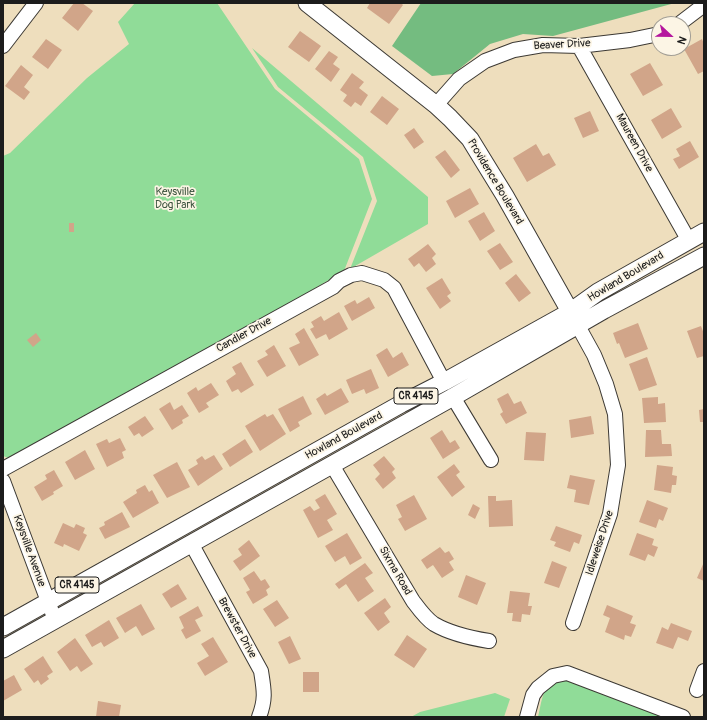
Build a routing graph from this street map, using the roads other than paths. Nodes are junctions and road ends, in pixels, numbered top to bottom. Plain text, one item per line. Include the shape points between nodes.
1 (36, 3) edge
2 (307, 3) edge
3 (704, 5) edge
4 (690, 16) edge
5 (651, 36) edge
6 (3, 46) edge
7 (579, 46) junction
8 (436, 105) junction
9 (704, 232) edge
10 (689, 240) junction
11 (702, 261) edge
12 (574, 319) junction
13 (444, 382) junction
14 (454, 397) junction
15 (491, 460) dead end
16 (332, 465) junction
17 (3, 469) edge
18 (3, 481) edge
19 (191, 543) junction
20 (48, 602) junction
21 (55, 620) junction
22 (572, 623) dead end
23 (3, 627) edge
24 (489, 641) dead end
25 (3, 649) edge
26 (704, 671) edge
27 (697, 690) dead end
28 (259, 717) edge
29 (527, 717) edge
30 (683, 717) edge

1 - 6 street
2 - 8 main road, Providence Boulevard
3 - 4 street
5 - 7 street, Beaver Drive
7 - 8 street, Beaver Drive via 543,45 514,50 485,61 459,79
7 - 10 street, Maureen Drive
8 - 12 main road, Providence Boulevard via 470,139
9 - 10 main road, Howland Boulevard / CR 4145
10 - 12 main road, Howland Boulevard / CR 4145 via 598,292
11 - 12 main road, Howland Boulevard / CR 4145 via 604,310
12 - 13 main road, Howland Boulevard / CR 4145
12 - 14 main road, Howland Boulevard / CR 4145
12 - 22 street, Idleweise Drive via 594,355 615,414 618,466 610,514
13 - 17 street, Candler Drive via 394,288 384,280 362,273 339,281 333,288
13 - 20 main road, Howland Boulevard / CR 4145
14 - 15 street
14 - 16 main road, Howland Boulevard / CR 4145
16 - 19 main road, Howland Boulevard / CR 4145
16 - 24 street, Sixma Road via 412,601 424,615 434,624 455,633
18 - 20 street, Keysville Avenue
19 - 21 main road, Howland Boulevard / CR 4145
19 - 28 street, Brewster Drive via 261,671 265,691
20 - 21 street, Keysville Avenue
20 - 23 main road, Howland Boulevard / CR 4145
21 - 25 main road, Howland Boulevard / CR 4145
26 - 27 street
29 - 30 street via 533,695 538,688 553,676 567,673

